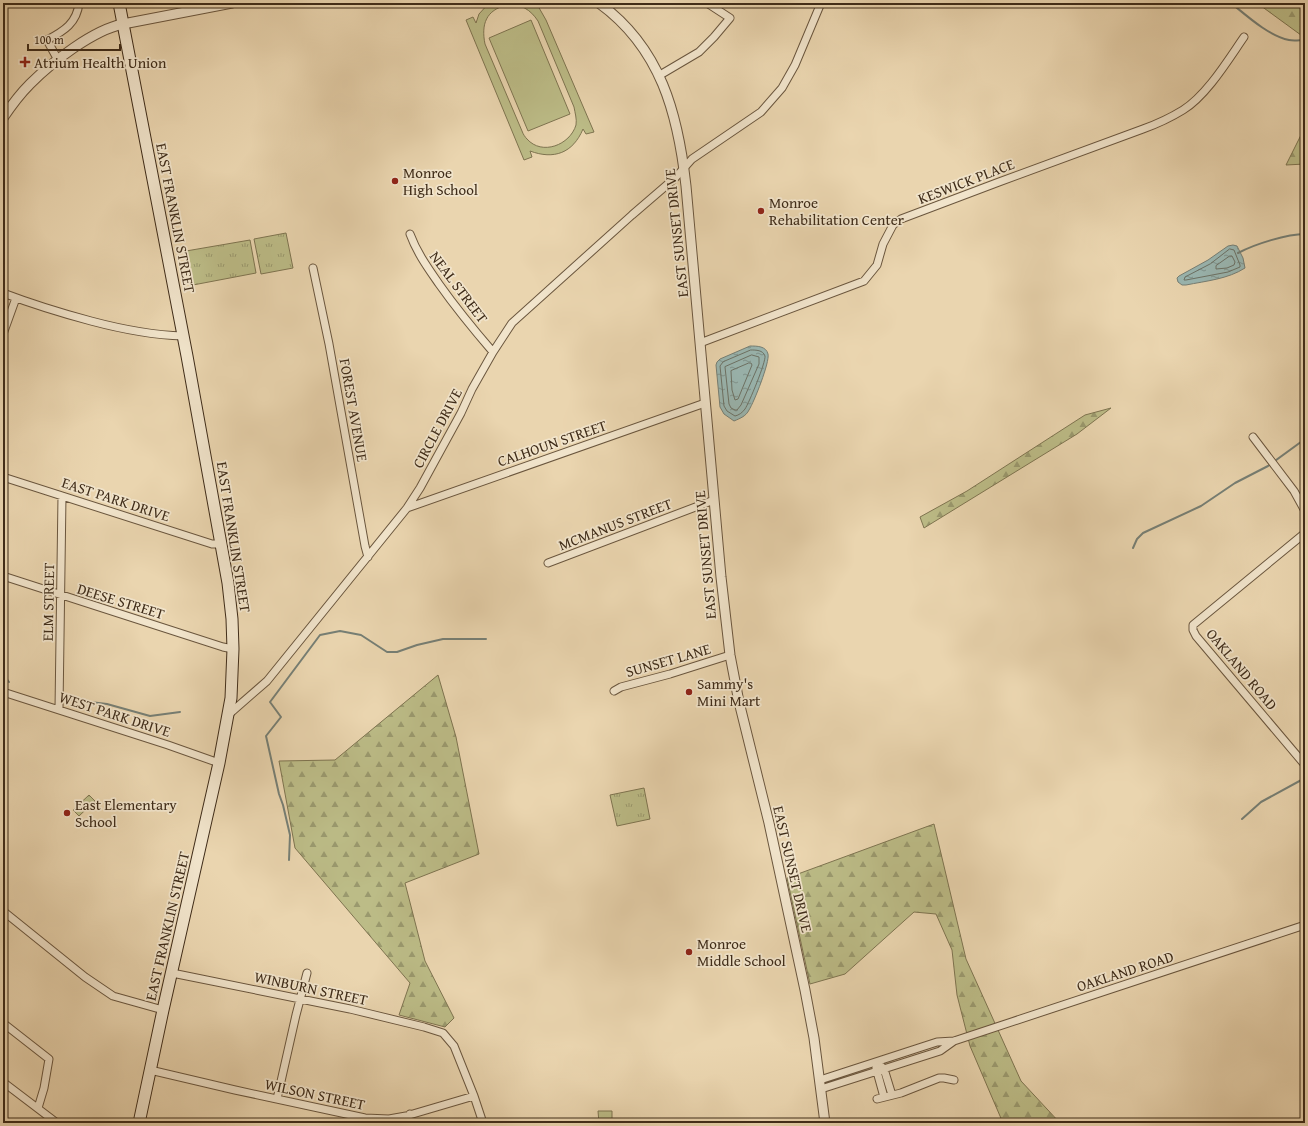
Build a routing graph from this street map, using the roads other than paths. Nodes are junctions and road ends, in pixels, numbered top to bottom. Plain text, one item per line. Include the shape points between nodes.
1 (79, 3) edge
2 (119, 3) edge
3 (232, 3) edge
4 (598, 3) edge
5 (707, 3) edge
6 (821, 3) edge
7 (123, 24) junction
8 (1244, 37) dead end
9 (58, 60) junction
10 (660, 75) junction
11 (3, 118) edge
12 (684, 169) junction
13 (410, 234) dead end
14 (313, 268) dead end
15 (3, 293) edge
16 (16, 298) junction
17 (3, 334) edge
18 (182, 336) junction
19 (700, 343) junction
20 (493, 352) junction
21 (705, 403) junction
22 (1253, 436) dead end
23 (3, 477) edge
24 (62, 496) junction
25 (714, 500) junction
26 (407, 508) junction
27 (1305, 511) edge
28 (1305, 533) edge
29 (221, 544) junction
30 (368, 557) junction
31 (548, 563) dead end
32 (3, 576) edge
33 (62, 596) junction
34 (233, 649) junction
35 (730, 655) junction
36 (614, 691) dead end
37 (3, 692) edge
38 (59, 710) junction
39 (228, 715) junction
40 (219, 763) junction
41 (1305, 765) edge
42 (3, 911) edge
43 (1305, 925) edge
44 (172, 973) junction
45 (307, 973) dead end
46 (300, 999) junction
47 (163, 1010) junction
48 (3, 1023) edge
49 (954, 1041) junction
50 (876, 1062) junction
51 (884, 1069) junction
52 (150, 1070) junction
53 (876, 1072) junction
54 (954, 1080) dead end
55 (3, 1082) edge
56 (821, 1085) junction
57 (892, 1095) junction
58 (474, 1096) junction
59 (277, 1099) junction
60 (38, 1108) junction
61 (410, 1114) junction
62 (56, 1123) edge
63 (140, 1123) edge
64 (412, 1123) edge
65 (483, 1123) edge
66 (825, 1123) edge

1 - 9 street via 78,12 71,25 48,40
2 - 7 main road, EAST FRANKLIN STREET
3 - 7 street
4 - 10 street, EAST SUNSET DRIVE via 619,19 634,36
5 - 10 street via 730,18 699,52
6 - 12 street, CIRCLE DRIVE via 795,65 782,88 761,112 692,159
7 - 9 street via 79,43
7 - 18 main road, EAST FRANKLIN STREET
8 - 19 street, KESWICK PLACE via 1221,70 1183,110 1143,129 901,220 893,225 883,244 877,265 864,281
9 - 11 street via 30,84
10 - 12 street, EAST SUNSET DRIVE via 673,111
12 - 19 street, EAST SUNSET DRIVE
12 - 20 street, CIRCLE DRIVE via 512,323
13 - 20 street, NEAL STREET via 415,248 458,311
14 - 30 street, FOREST AVENUE
15 - 16 street
16 - 17 street
16 - 18 street via 46,309 128,330
18 - 29 main road, EAST FRANKLIN STREET
19 - 21 street, EAST SUNSET DRIVE
20 - 26 street, CIRCLE DRIVE
21 - 25 street, EAST SUNSET DRIVE
21 - 26 street, CALHOUN STREET
22 - 27 street via 1294,491
23 - 24 street, EAST PARK DRIVE
24 - 29 street, EAST PARK DRIVE via 212,544
24 - 33 street, ELM STREET
25 - 31 street, MCMANUS STREET
25 - 35 street, EAST SUNSET DRIVE
26 - 30 street, CIRCLE DRIVE
28 - 41 street, OAKLAND ROAD via 1193,625 1196,636
29 - 34 main road, EAST FRANKLIN STREET via 228,583
30 - 39 street, CIRCLE DRIVE via 268,681
32 - 33 street, DEESE STREET
33 - 34 street, DEESE STREET
33 - 38 street, ELM STREET
34 - 39 main road, EAST FRANKLIN STREET via 232,692
35 - 36 street, SUNSET LANE
35 - 56 street, EAST SUNSET DRIVE via 803,983
37 - 38 street, WEST PARK DRIVE
38 - 40 street, WEST PARK DRIVE
39 - 40 main road, EAST FRANKLIN STREET
40 - 44 main road, EAST FRANKLIN STREET
42 - 47 street via 85,977 113,996
43 - 49 street, OAKLAND ROAD
44 - 46 street, WINBURN STREET
44 - 47 main road, EAST FRANKLIN STREET
45 - 46 street
46 - 58 street, WINBURN STREET via 443,1033 454,1046
46 - 59 street
47 - 52 main road, EAST FRANKLIN STREET
48 - 60 street via 49,1058
49 - 50 street, OAKLAND ROAD via 937,1042
49 - 51 street, OAKLAND ROAD via 940,1051
50 - 51 street
50 - 53 street
50 - 56 street, OAKLAND ROAD
51 - 53 street, OAKLAND ROAD
51 - 57 street
52 - 59 street, WILSON STREET
52 - 63 main road, EAST FRANKLIN STREET
53 - 56 street, OAKLAND ROAD
53 - 57 street via 881,1098
54 - 57 street via 939,1078
55 - 60 street
56 - 66 street, EAST SUNSET DRIVE
58 - 61 street, WILSON STREET
58 - 65 street
59 - 61 street, WILSON STREET via 365,1118 389,1120
60 - 62 street
61 - 64 street

